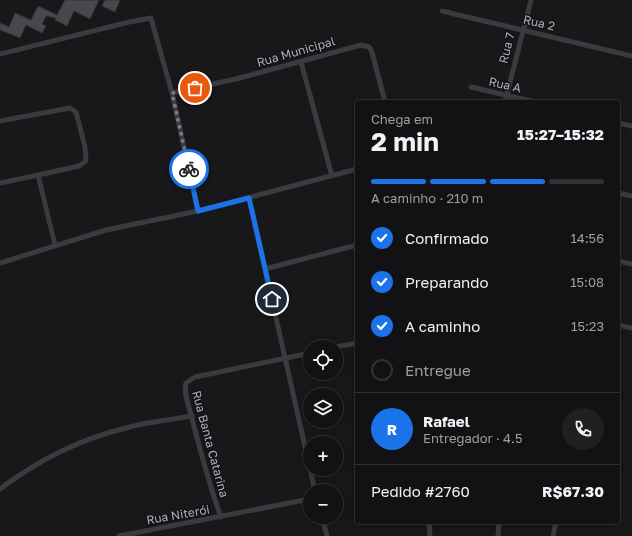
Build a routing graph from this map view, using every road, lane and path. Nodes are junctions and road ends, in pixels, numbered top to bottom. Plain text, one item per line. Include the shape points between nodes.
1 (531, 0) edge
2 (442, 11) dead end
3 (522, 30) junction
4 (0, 54) edge
5 (632, 56) edge
6 (301, 62) junction
7 (471, 86) dead end
8 (172, 93) junction
9 (506, 95) junction
10 (384, 100) edge
11 (505, 100) edge
12 (527, 100) edge
13 (0, 121) edge
14 (620, 123) edge
15 (632, 126) edge
16 (355, 170) edge
17 (38, 175) junction
18 (332, 176) junction
19 (0, 183) edge
20 (620, 193) edge
21 (632, 196) edge
22 (249, 198) junction
23 (198, 211) junction
24 (54, 245) junction
25 (355, 246) edge
26 (620, 261) edge
27 (0, 263) edge
28 (632, 264) edge
29 (265, 269) junction
30 (620, 325) edge
31 (632, 328) edge
32 (355, 343) edge
33 (343, 346) edge
34 (303, 354) edge
35 (285, 358) junction
36 (192, 416) junction
37 (313, 484) edge
38 (0, 489) edge
39 (303, 500) edge
40 (221, 518) junction
41 (324, 524) edge
42 (429, 524) edge
43 (499, 524) edge
44 (556, 524) edge
45 (119, 536) edge
46 (327, 536) edge
47 (430, 536) edge
48 (498, 536) edge
49 (553, 536) edge

1 - 3 street, Rua 7
2 - 3 street, Rua 2
3 - 5 street, Rua 2
3 - 9 street, Rua 7
4 - 8 street via 149,17
6 - 8 street, Rua Municipal
6 - 10 street, Rua Municipal via 356,45 365,45 369,47 375,62
6 - 18 street
7 - 9 street, Rua A
8 - 23 street
9 - 11 street, Rua 7
9 - 12 street, Rua A
13 - 17 street via 70,108 75,110 84,141 86,161 79,166
14 - 15 street
16 - 18 street
17 - 19 street
17 - 24 street
18 - 22 street
20 - 21 street
22 - 23 street
22 - 29 street
23 - 24 street via 106,230
24 - 27 street
25 - 29 street
26 - 28 street
29 - 35 street
30 - 31 street
32 - 33 street
34 - 35 street, Rua Banta Catarina
35 - 36 street, Rua Banta Catarina via 191,378 185,385
35 - 37 street
36 - 38 street via 140,424 98,436 46,460
36 - 40 street, Rua Banta Catarina
39 - 40 street, Rua Niterói
40 - 45 street, Rua Niterói
41 - 46 street
42 - 47 street
43 - 48 street
44 - 49 street

